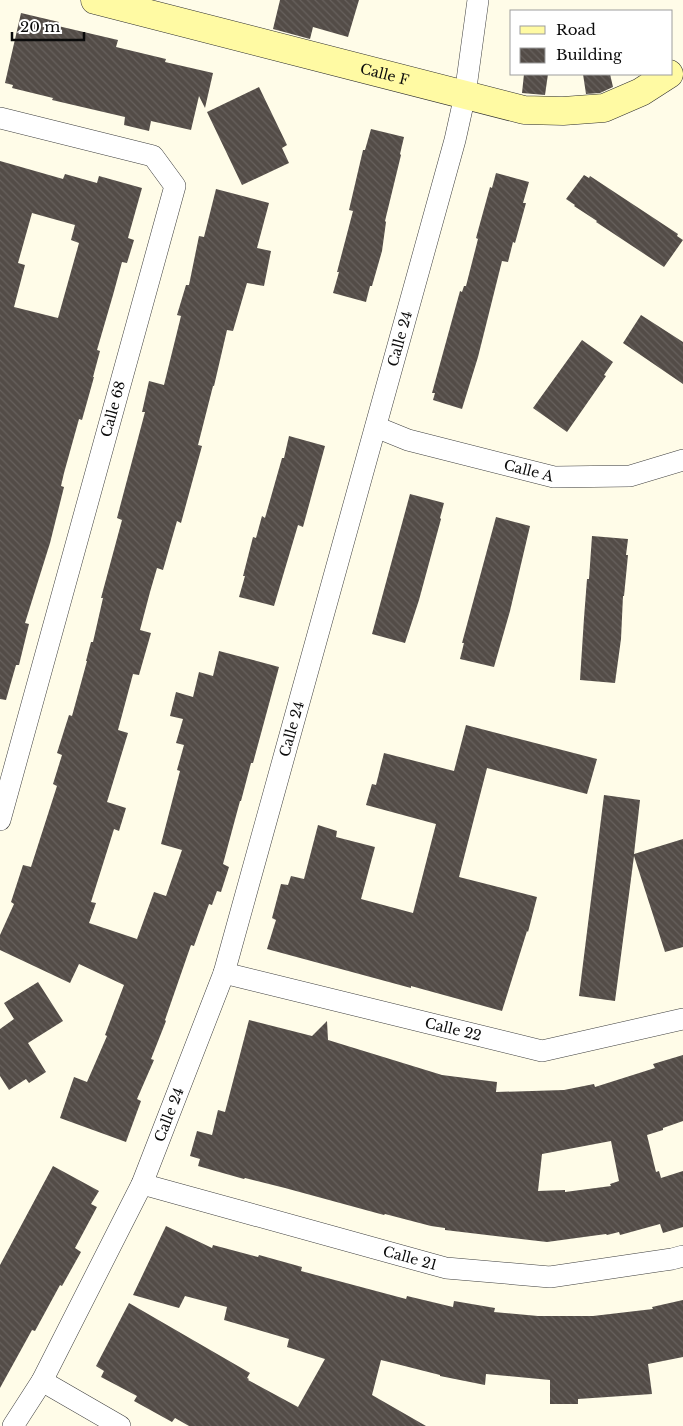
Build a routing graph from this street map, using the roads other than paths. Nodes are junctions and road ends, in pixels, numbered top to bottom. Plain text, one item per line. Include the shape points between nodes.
1 (95, 0) edge
2 (478, 0) edge
3 (683, 63) edge
4 (673, 71) edge
5 (667, 75) edge
6 (465, 95) junction
7 (0, 118) edge
8 (376, 427) junction
9 (683, 460) edge
10 (0, 820) edge
11 (224, 973) junction
12 (683, 1019) edge
13 (142, 1184) junction
14 (683, 1256) edge
15 (42, 1382) junction
16 (13, 1426) edge
17 (120, 1426) edge

1 - 6 street, Calle F
2 - 6 street, Calle 24
3 - 4 street, Calle F
5 - 6 street, Calle F via 641,92 604,108 563,112 524,110
6 - 8 street, Calle 24
7 - 10 street, Calle 68 via 153,156 175,186
8 - 9 street, Calle A via 408,440 554,477 630,476
8 - 11 street, Calle 24
11 - 12 street, Calle 22 via 542,1051
11 - 13 street, Calle 24
13 - 14 street, Calle 21 via 446,1268 550,1277
13 - 15 street, Calle 24
15 - 16 street, Calle 24
15 - 17 street

